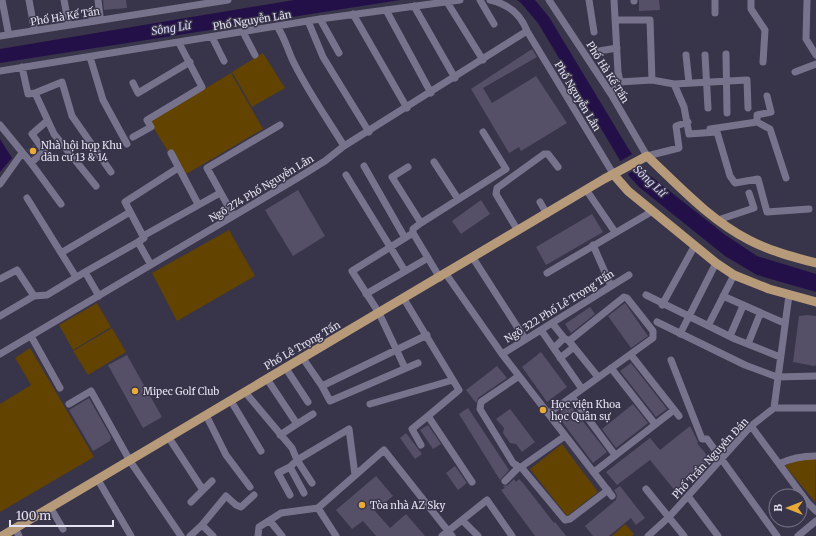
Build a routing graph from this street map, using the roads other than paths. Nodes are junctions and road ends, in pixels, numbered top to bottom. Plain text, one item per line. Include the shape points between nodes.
1 (2, 0) edge
2 (29, 0) edge
3 (64, 0) edge
4 (98, 0) edge
5 (228, 0) edge
6 (460, 0) edge
7 (480, 0) edge
8 (490, 0) edge
9 (549, 0) edge
10 (589, 0) edge
11 (614, 0) edge
12 (715, 0) edge
13 (751, 0) edge
14 (807, 0) edge
15 (446, 2) junction
16 (414, 6) junction
17 (386, 10) junction
18 (715, 13) dead end
19 (353, 14) junction
20 (320, 19) junction
21 (615, 20) junction
22 (68, 21) junction
23 (308, 21) junction
24 (494, 24) dead end
25 (277, 26) junction
26 (34, 27) junction
27 (8, 31) junction
28 (527, 31) junction
29 (0, 32) edge
30 (243, 32) junction
31 (594, 32) dead end
32 (0, 36) edge
33 (212, 37) junction
34 (806, 39) junction
35 (816, 39) edge
36 (179, 43) junction
37 (617, 48) junction
38 (593, 52) dead end
39 (339, 53) dead end
40 (726, 54) dead end
41 (255, 55) dead end
42 (686, 55) dead end
43 (705, 55) dead end
44 (816, 55) edge
45 (90, 57) junction
46 (483, 60) junction
47 (224, 61) dead end
48 (190, 62) junction
49 (763, 62) dead end
50 (816, 64) edge
51 (22, 67) junction
52 (0, 71) edge
53 (795, 72) dead end
54 (455, 78) junction
55 (652, 80) junction
56 (620, 82) junction
57 (707, 82) junction
58 (726, 82) junction
59 (133, 83) dead end
60 (689, 83) junction
61 (674, 84) junction
62 (35, 93) junction
63 (431, 93) junction
64 (611, 94) junction
65 (767, 96) dead end
66 (407, 108) junction
67 (708, 108) dead end
68 (748, 108) dead end
69 (727, 113) dead end
70 (47, 121) junction
71 (688, 122) junction
72 (757, 122) junction
73 (0, 125) edge
74 (280, 125) dead end
75 (369, 132) junction
76 (483, 132) dead end
77 (689, 133) junction
78 (134, 137) dead end
79 (127, 144) dead end
80 (344, 146) junction
81 (22, 153) junction
82 (171, 153) dead end
83 (644, 158) junction
84 (434, 162) dead end
85 (31, 163) junction
86 (364, 166) dead end
87 (408, 167) dead end
88 (558, 167) dead end
89 (178, 168) junction
90 (111, 172) dead end
91 (617, 173) junction
92 (346, 175) dead end
93 (786, 178) dead end
94 (0, 184) edge
95 (96, 186) dead end
96 (587, 191) junction
97 (220, 193) junction
98 (749, 193) dead end
99 (27, 198) dead end
100 (458, 200) junction
101 (540, 202) dead end
102 (61, 204) dead end
103 (198, 204) junction
104 (809, 210) dead end
105 (130, 212) junction
106 (651, 212) junction
107 (547, 214) junction
108 (233, 215) junction
109 (718, 220) junction
110 (421, 223) junction
111 (518, 231) junction
112 (615, 232) junction
113 (412, 233) junction
114 (143, 236) junction
115 (405, 238) junction
116 (138, 242) junction
117 (593, 245) junction
118 (391, 247) junction
119 (694, 247) junction
120 (61, 252) junction
121 (428, 258) junction
122 (473, 258) junction
123 (716, 263) junction
124 (816, 263) edge
125 (151, 265) junction
126 (406, 271) junction
127 (85, 272) junction
128 (547, 273) dead end
129 (629, 275) dead end
130 (734, 275) junction
131 (443, 276) junction
132 (76, 277) junction
133 (0, 279) edge
134 (611, 286) junction
135 (366, 294) junction
136 (646, 295) dead end
137 (789, 295) junction
138 (34, 296) junction
139 (99, 296) junction
140 (723, 296) junction
141 (404, 299) junction
142 (816, 302) edge
143 (662, 305) junction
144 (743, 306) junction
145 (379, 313) junction
146 (760, 314) junction
147 (0, 316) edge
148 (689, 317) junction
149 (657, 322) dead end
150 (552, 323) junction
151 (784, 323) junction
152 (708, 326) junction
153 (541, 330) junction
154 (680, 334) junction
155 (427, 335) junction
156 (31, 336) junction
157 (730, 336) junction
158 (526, 339) junction
159 (569, 342) junction
160 (748, 344) junction
161 (554, 348) junction
162 (396, 350) junction
163 (0, 354) edge
164 (502, 354) junction
165 (631, 354) junction
166 (302, 357) junction
167 (780, 357) junction
168 (560, 358) junction
169 (671, 360) dead end
170 (418, 363) dead end
171 (285, 368) junction
172 (405, 368) junction
173 (612, 368) junction
174 (519, 376) junction
175 (816, 376) edge
176 (598, 377) junction
177 (777, 377) junction
178 (267, 379) junction
179 (453, 380) junction
180 (322, 386) junction
181 (60, 388) dead end
182 (582, 389) junction
183 (245, 392) junction
184 (572, 397) junction
185 (231, 401) junction
186 (308, 402) dead end
187 (69, 404) dead end
188 (370, 404) dead end
189 (774, 408) junction
190 (816, 408) edge
191 (549, 413) junction
192 (313, 414) dead end
193 (206, 416) junction
194 (428, 416) junction
195 (297, 424) junction
196 (655, 424) junction
197 (751, 426) junction
198 (280, 435) junction
199 (565, 436) junction
200 (169, 438) junction
201 (421, 445) dead end
202 (261, 451) dead end
203 (616, 455) junction
204 (816, 456) edge
205 (297, 460) junction
206 (721, 460) junction
207 (130, 461) junction
208 (779, 464) junction
209 (290, 467) junction
210 (520, 467) junction
211 (594, 472) junction
212 (356, 475) junction
213 (98, 480) junction
214 (212, 481) dead end
215 (505, 481) dead end
216 (312, 482) dead end
217 (472, 482) dead end
218 (250, 487) dead end
219 (646, 489) dead end
220 (203, 490) junction
221 (304, 493) dead end
222 (254, 494) dead end
223 (290, 495) dead end
224 (688, 496) junction
225 (191, 502) dead end
226 (50, 507) junction
227 (318, 508) junction
228 (816, 510) edge
229 (669, 517) junction
230 (462, 520) junction
231 (270, 521) junction
232 (816, 521) edge
233 (202, 525) junction
234 (63, 529) dead end
235 (17, 532) edge
236 (447, 534) edge
237 (2, 536) edge
238 (131, 536) edge
239 (181, 536) edge
240 (190, 536) edge
241 (213, 536) edge
242 (258, 536) edge
243 (282, 536) edge
244 (336, 536) edge
245 (478, 536) edge
246 (512, 536) edge
247 (648, 536) edge
248 (684, 536) edge
249 (718, 536) edge
250 (777, 536) edge
251 (798, 536) edge

1 - 27 street
2 - 26 street
3 - 22 street
4 - 22 street, Phố Hà Kế Tấn via 100,16
5 - 32 street, Phố Hà Kế Tấn
6 - 15 street, Phố Nguyễn Lân
7 - 24 street
8 - 28 street, Phố Nguyễn Lân via 517,13
9 - 64 street, Phố Hà Kế Tấn
10 - 31 street
11 - 21 street
12 - 18 street
13 - 49 street via 751,9 765,30
14 - 34 street
15 - 16 street, Phố Nguyễn Lân
15 - 46 street
16 - 17 street, Phố Nguyễn Lân
16 - 54 street
17 - 19 street, Phố Nguyễn Lân
17 - 63 street
19 - 20 street, Phố Nguyễn Lân
19 - 66 street
20 - 23 street, Phố Nguyễn Lân
20 - 39 street
21 - 37 street
21 - 55 street via 650,20
22 - 26 street, Phố Hà Kế Tấn
23 - 25 street, Phố Nguyễn Lân
23 - 75 street via 323,57
25 - 30 street, Phố Nguyễn Lân
25 - 80 street via 297,69
26 - 27 street, Phố Hà Kế Tấn
27 - 29 street, Phố Hà Kế Tấn
28 - 46 street, Ngõ 274 Phố Nguyễn Lân
28 - 91 street, Phố Nguyễn Lân via 575,113
30 - 33 street, Phố Nguyễn Lân
30 - 41 street
33 - 36 street, Phố Nguyễn Lân
33 - 47 street
34 - 35 street
34 - 44 street
36 - 45 street, Phố Nguyễn Lân
36 - 48 street
37 - 38 street
37 - 56 street
40 - 58 street
42 - 60 street
43 - 57 street
45 - 51 street, Phố Nguyễn Lân
45 - 79 street via 103,100
46 - 54 street, Ngõ 274 Phố Nguyễn Lân
48 - 59 street via 138,93
48 - 78 street via 202,87 147,120 151,126
50 - 53 street
51 - 52 street, Phố Nguyễn Lân
51 - 62 street via 28,94
54 - 63 street, Ngõ 274 Phố Nguyễn Lân
55 - 56 street
55 - 61 street
56 - 64 street
57 - 58 street
57 - 60 street
57 - 67 street
58 - 68 street via 747,80
58 - 69 street
60 - 61 street
61 - 71 street
62 - 70 street
62 - 90 street via 62,82 72,116
63 - 66 street, Ngõ 274 Phố Nguyễn Lân
64 - 83 street, Phố Hà Kế Tấn
65 - 72 street via 771,112 758,115
66 - 75 street, Ngõ 274 Phố Nguyễn Lân
70 - 85 street via 32,134 44,151
70 - 95 street via 60,143
71 - 77 street
71 - 83 street via 676,126 679,148
72 - 77 street
72 - 93 street via 770,129
73 - 81 street
74 - 97 street via 206,168
75 - 80 street, Ngõ 274 Phố Nguyễn Lân
76 - 100 street via 506,169
77 - 104 street via 717,132 730,176 735,183 758,179 767,212
80 - 108 street, Ngõ 274 Phố Nguyễn Lân via 325,161
81 - 85 street
81 - 94 street
82 - 89 street
83 - 91 main road, Phố Lê Trọng Tấn
83 - 109 main road
84 - 100 street
85 - 102 street
86 - 115 street
87 - 110 street via 392,177
88 - 111 street via 548,154 544,154 497,188 496,194
89 - 103 street
89 - 105 street via 125,202
91 - 96 main road, Phố Lê Trọng Tấn
91 - 106 main road via 628,191
92 - 118 street
96 - 107 main road, Phố Lê Trọng Tấn
96 - 112 street
97 - 103 street
97 - 108 street
98 - 109 street via 754,208
99 - 120 street
100 - 110 street
101 - 107 street
103 - 114 street
105 - 114 street
105 - 120 street
106 - 112 street
106 - 119 main road
107 - 111 main road, Phố Lê Trọng Tấn
108 - 125 street, Ngõ 274 Phố Nguyễn Lân
109 - 124 main road via 772,251
110 - 113 street
111 - 122 main road, Phố Lê Trọng Tấn
112 - 117 street
113 - 115 street
113 - 121 street, Ngõ 322 Phố Lê Trọng Tấn
114 - 116 street via 144,238
115 - 118 street
116 - 125 street
116 - 127 street
117 - 128 street
117 - 134 street
118 - 126 street
118 - 135 street via 352,270
119 - 123 main road
119 - 143 street
120 - 132 street
121 - 126 street
121 - 131 street, Ngõ 322 Phố Lê Trọng Tấn
122 - 131 main road, Phố Lê Trọng Tấn
122 - 158 street
123 - 130 main road
123 - 148 street
125 - 139 street, Ngõ 274 Phố Nguyễn Lân
126 - 135 street
127 - 132 street
127 - 139 street
129 - 134 street, Ngõ 322 Phố Lê Trọng Tấn
130 - 137 main road
130 - 140 street
131 - 141 main road, Phố Lê Trọng Tấn
131 - 164 street, Ngõ 322 Phố Lê Trọng Tấn
132 - 138 street via 47,295
133 - 138 street via 17,270
134 - 150 street, Ngõ 322 Phố Lê Trọng Tấn
135 - 145 street
136 - 143 street
137 - 142 main road
137 - 151 street
138 - 147 street
139 - 156 street, Ngõ 274 Phố Nguyễn Lân
140 - 144 street
140 - 152 street
141 - 145 main road, Phố Lê Trọng Tấn
141 - 155 street
143 - 148 street
144 - 146 street
144 - 157 street
145 - 162 street
145 - 166 main road, Phố Lê Trọng Tấn
146 - 151 street
146 - 160 street
148 - 152 street
148 - 154 street
149 - 154 street
150 - 153 street, Ngõ 322 Phố Lê Trọng Tấn
150 - 159 street
151 - 167 street
152 - 157 street
153 - 158 street, Ngõ 322 Phố Lê Trọng Tấn
153 - 161 street
154 - 177 street
155 - 162 street
155 - 179 street
156 - 163 street, Ngõ 274 Phố Nguyễn Lân
156 - 181 street
157 - 160 street
158 - 164 street, Ngõ 322 Phố Lê Trọng Tấn
159 - 161 street
159 - 165 street via 624,297 653,331 654,338
159 - 168 street
159 - 176 street
160 - 167 street
161 - 168 street
162 - 172 street
162 - 180 street
164 - 174 street
165 - 173 street
165 - 196 street via 677,413
166 - 171 main road, Phố Lê Trọng Tấn
166 - 180 street
167 - 177 street
168 - 182 street
169 - 206 street via 702,438 707,438
170 - 172 street
171 - 178 main road, Phố Lê Trọng Tấn
171 - 186 street
172 - 180 street via 330,401
173 - 176 street
173 - 196 street
174 - 191 street
174 - 210 street via 481,402 480,409 513,463
175 - 177 street
176 - 182 street
177 - 189 street
178 - 183 main road, Phố Lê Trọng Tấn
178 - 195 street
179 - 188 street
179 - 194 street via 459,390
182 - 184 street
183 - 185 main road, Phố Lê Trọng Tấn
183 - 198 street
184 - 191 street
184 - 203 street
185 - 193 main road, Phố Lê Trọng Tấn
185 - 202 street
187 - 207 street via 91,392
189 - 190 street
189 - 197 street, Phố Trần Nguyên Đán
191 - 199 street
192 - 195 street
193 - 200 main road, Phố Lê Trọng Tấn
193 - 218 street via 226,455
194 - 201 street via 412,429
194 - 217 street
195 - 198 street
196 - 203 street
197 - 206 street, Phố Trần Nguyên Đán
197 - 208 street
198 - 205 street via 292,448
199 - 210 street
199 - 211 street
200 - 207 main road, Phố Lê Trọng Tấn
200 - 220 street
203 - 211 street
204 - 208 street via 801,456
205 - 209 street
205 - 212 street via 349,428
205 - 216 street
206 - 224 street, Phố Trần Nguyên Đán
206 - 250 street
207 - 213 main road, Phố Lê Trọng Tấn
207 - 239 street
208 - 228 street
209 - 221 street
209 - 223 street via 278,473
210 - 211 street via 565,520 610,493
210 - 215 street
212 - 227 street
212 - 236 street via 384,450
213 - 226 main road, Phố Lê Trọng Tấn
213 - 238 street
214 - 220 street
219 - 229 street
220 - 225 street
222 - 233 street via 240,506 236,506 226,496
224 - 229 street, Phố Trần Nguyên Đán
224 - 249 street
226 - 234 street
226 - 235 main road, Phố Lê Trọng Tấn
227 - 231 street via 281,514
227 - 244 street
229 - 247 street, Phố Trần Nguyên Đán
229 - 248 street
230 - 236 street
230 - 245 street
230 - 246 street via 487,500
231 - 242 street via 259,527
231 - 243 street
232 - 251 street
233 - 240 street
233 - 241 street
235 - 237 main road, Phố Lê Trọng Tấn

